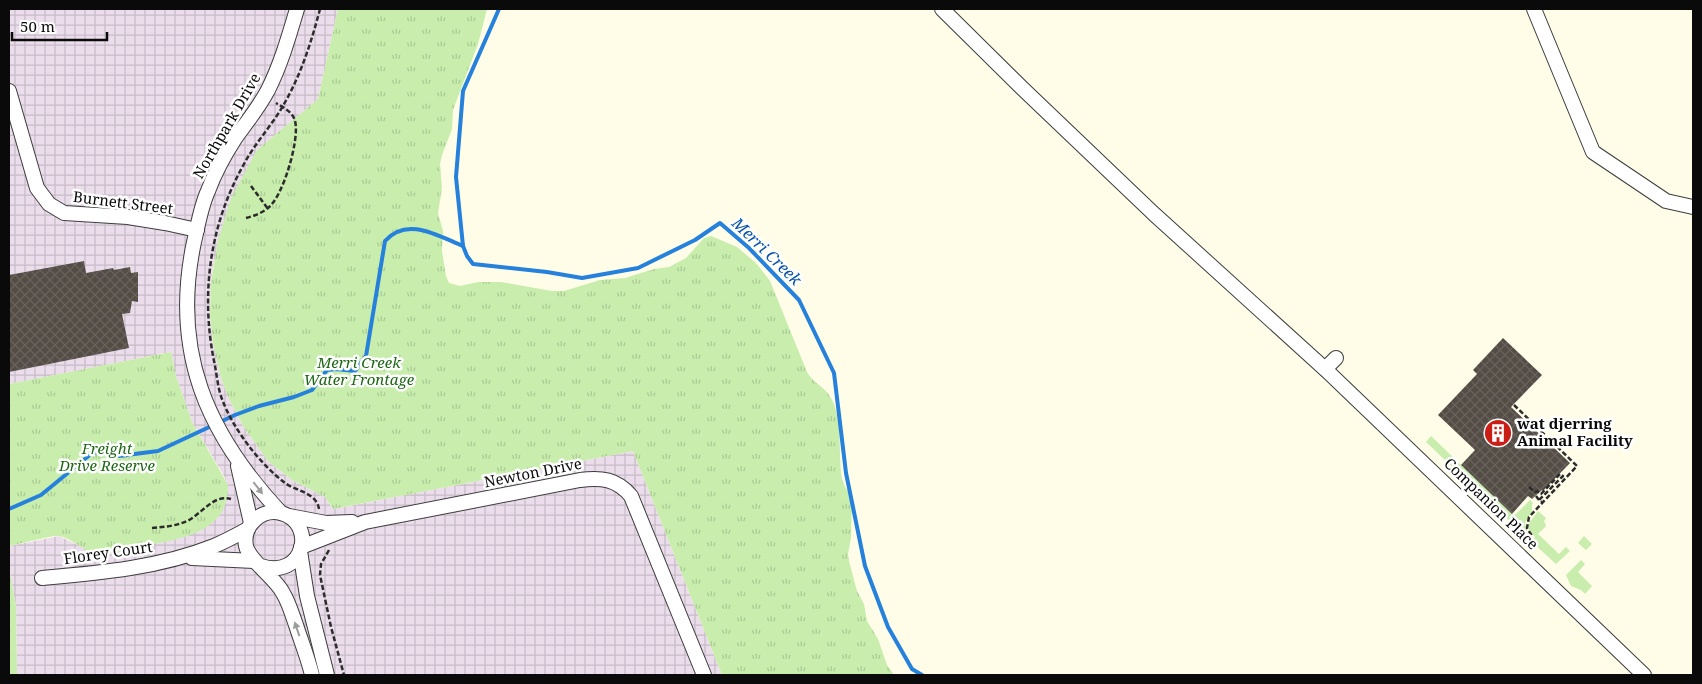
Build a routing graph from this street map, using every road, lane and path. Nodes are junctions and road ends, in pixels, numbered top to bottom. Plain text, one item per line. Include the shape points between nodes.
1 (297, 9) edge
2 (320, 9) edge
3 (942, 9) edge
4 (1534, 9) edge
5 (9, 91) edge
6 (263, 98) junction
7 (282, 107) junction
8 (251, 186) dead end
9 (1693, 207) edge
10 (268, 209) junction
11 (246, 218) dead end
12 (197, 230) junction
13 (1336, 358) dead end
14 (1325, 369) junction
15 (1514, 405) dead end
16 (237, 461) junction
17 (1529, 487) dead end
18 (1536, 496) dead end
19 (231, 499) dead end
20 (1540, 500) junction
21 (1543, 502) junction
22 (284, 515) junction
23 (319, 515) dead end
24 (365, 522) junction
25 (249, 526) junction
26 (152, 528) dead end
27 (1527, 540) dead end
28 (325, 542) dead end
29 (301, 549) junction
30 (179, 558) junction
31 (258, 563) junction
32 (42, 578) dead end
33 (312, 675) edge
34 (327, 675) edge
35 (344, 675) edge
36 (704, 675) edge
37 (1644, 675) edge

1 - 6 street, Northpark Drive via 280,66
2 - 7 path via 310,47
3 - 14 street, Companion Place via 1154,214
4 - 9 street via 1593,152 1666,201
5 - 12 street, Burnett Street via 36,188 49,204 64,213 128,217
6 - 7 path
6 - 12 street, Northpark Drive via 235,139 207,192
7 - 10 path via 292,115 296,131 283,184
7 - 23 path via 244,163 224,206 208,282 208,322 222,399 239,432 274,473 289,486 317,501
8 - 10 path
10 - 11 path
12 - 16 street, Northpark Drive via 188,270 187,314 194,365 206,404
13 - 14 street
14 - 37 street, Companion Place
15 - 21 path via 1577,466
16 -> 22 street, Northpark Drive
16 - 25 street, Northpark Drive
17 - 20 path via 1541,494 1560,474 1563,476
18 - 20 path
19 - 26 path via 217,500 182,523
20 - 21 path
21 - 27 path via 1528,520 1527,528 1532,536
22 - 24 street, Newton Drive via 326,523
22 - 25 street via 264,514
22 - 29 street via 300,529
24 - 29 street, Newton Drive
24 - 36 street, Newton Drive via 580,480 610,480 631,496
25 - 30 street, Florey Court via 217,545
25 - 31 street via 246,546
28 - 35 path via 329,551 321,564 320,575
29 - 31 street via 295,559 279,568
29 - 34 street via 307,596
30 - 31 street, Florey Court
30 - 32 street, Florey Court via 104,572
33 -> 31 street via 288,602

